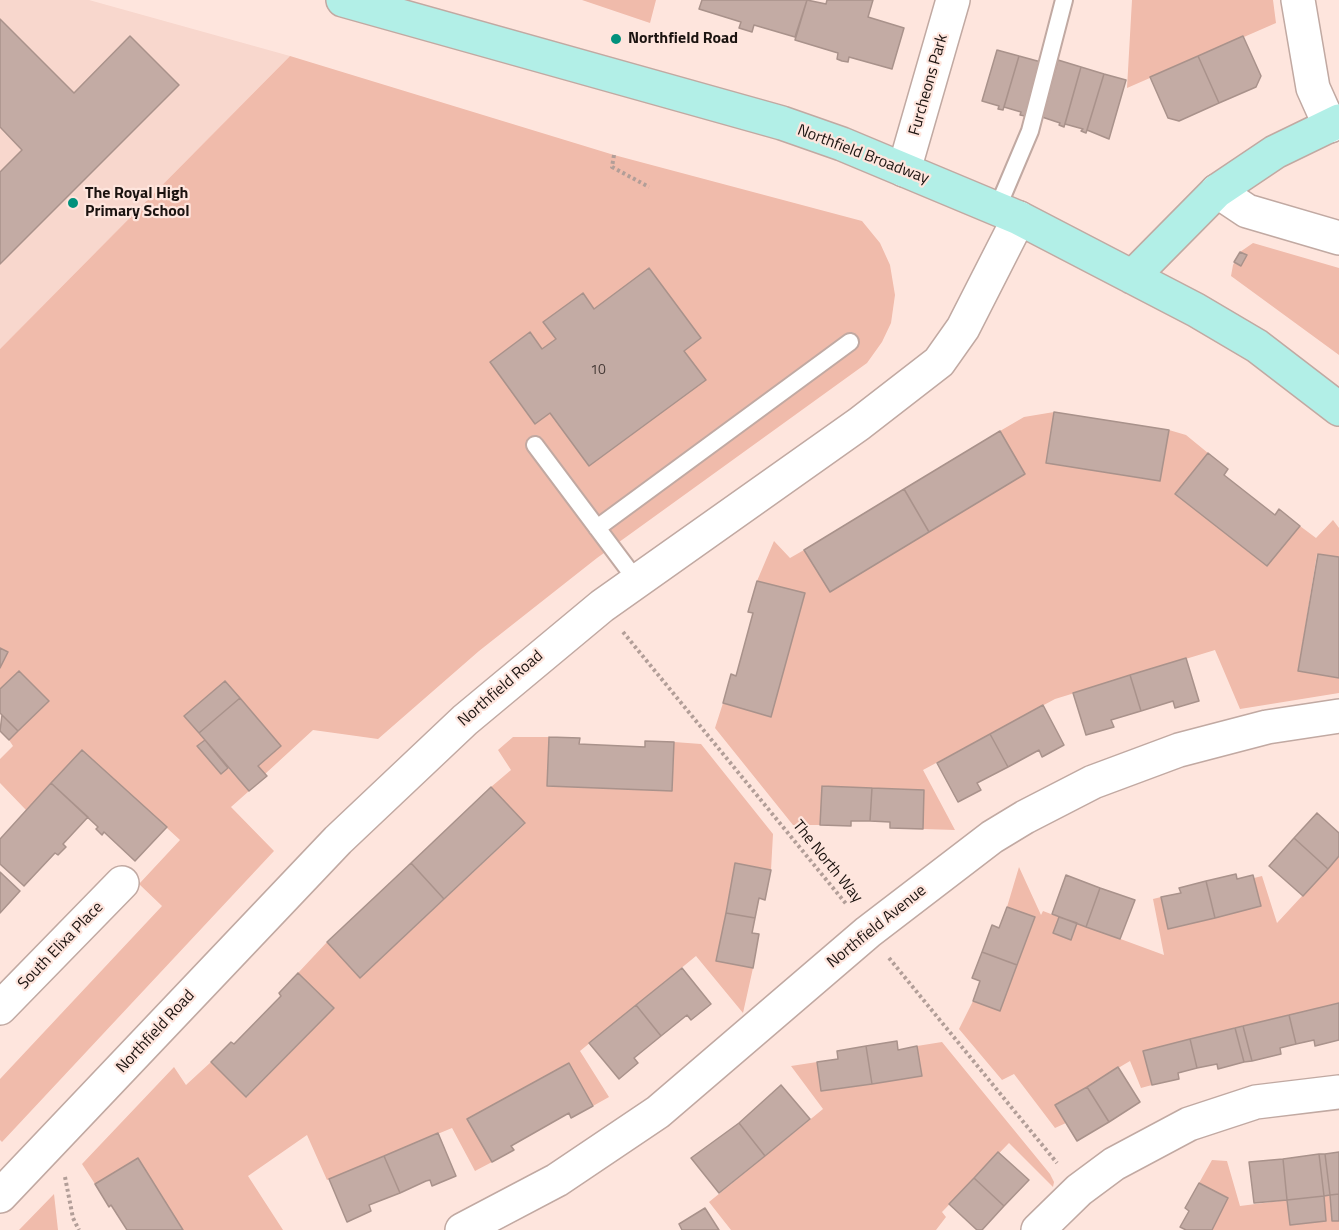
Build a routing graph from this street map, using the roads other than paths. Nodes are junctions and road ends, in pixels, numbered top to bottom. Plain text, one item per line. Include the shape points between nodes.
1 (343, 0) edge
2 (952, 0) edge
3 (1065, 0) edge
4 (1298, 0) edge
5 (1334, 124) edge
6 (904, 170) junction
7 (1217, 190) junction
8 (1008, 214) junction
9 (1339, 238) edge
10 (1132, 277) junction
11 (850, 342) dead end
12 (1339, 408) edge
13 (535, 445) dead end
14 (597, 528) junction
15 (637, 581) junction
16 (1339, 716) edge
17 (122, 883) dead end
18 (0, 1008) edge
19 (1339, 1092) edge
20 (0, 1196) edge
21 (462, 1230) edge
22 (1038, 1230) edge

1 - 6 street, Northfield Broadway via 782,123
2 - 6 street, Furcheons Park
3 - 8 lane
4 - 5 street via 1313,88
5 - 7 street via 1275,152
6 - 8 street, Northfield Broadway
7 - 9 street via 1247,212
7 - 10 street
8 - 10 street, Northfield Broadway
8 - 15 street, Northfield Road via 958,335 939,362 859,424
10 - 12 street, Northfield Broadway via 1257,346
11 - 14 lane
13 - 14 lane
14 - 15 lane
15 - 20 street, Northfield Road via 465,720 338,840
16 - 21 street, Northfield Avenue via 1226,736 1169,753 1094,782 992,837 867,932 658,1112 557,1180
17 - 18 street, South Elixa Place
19 - 22 street via 1286,1096 1212,1115 1164,1136 1114,1164 1079,1190

